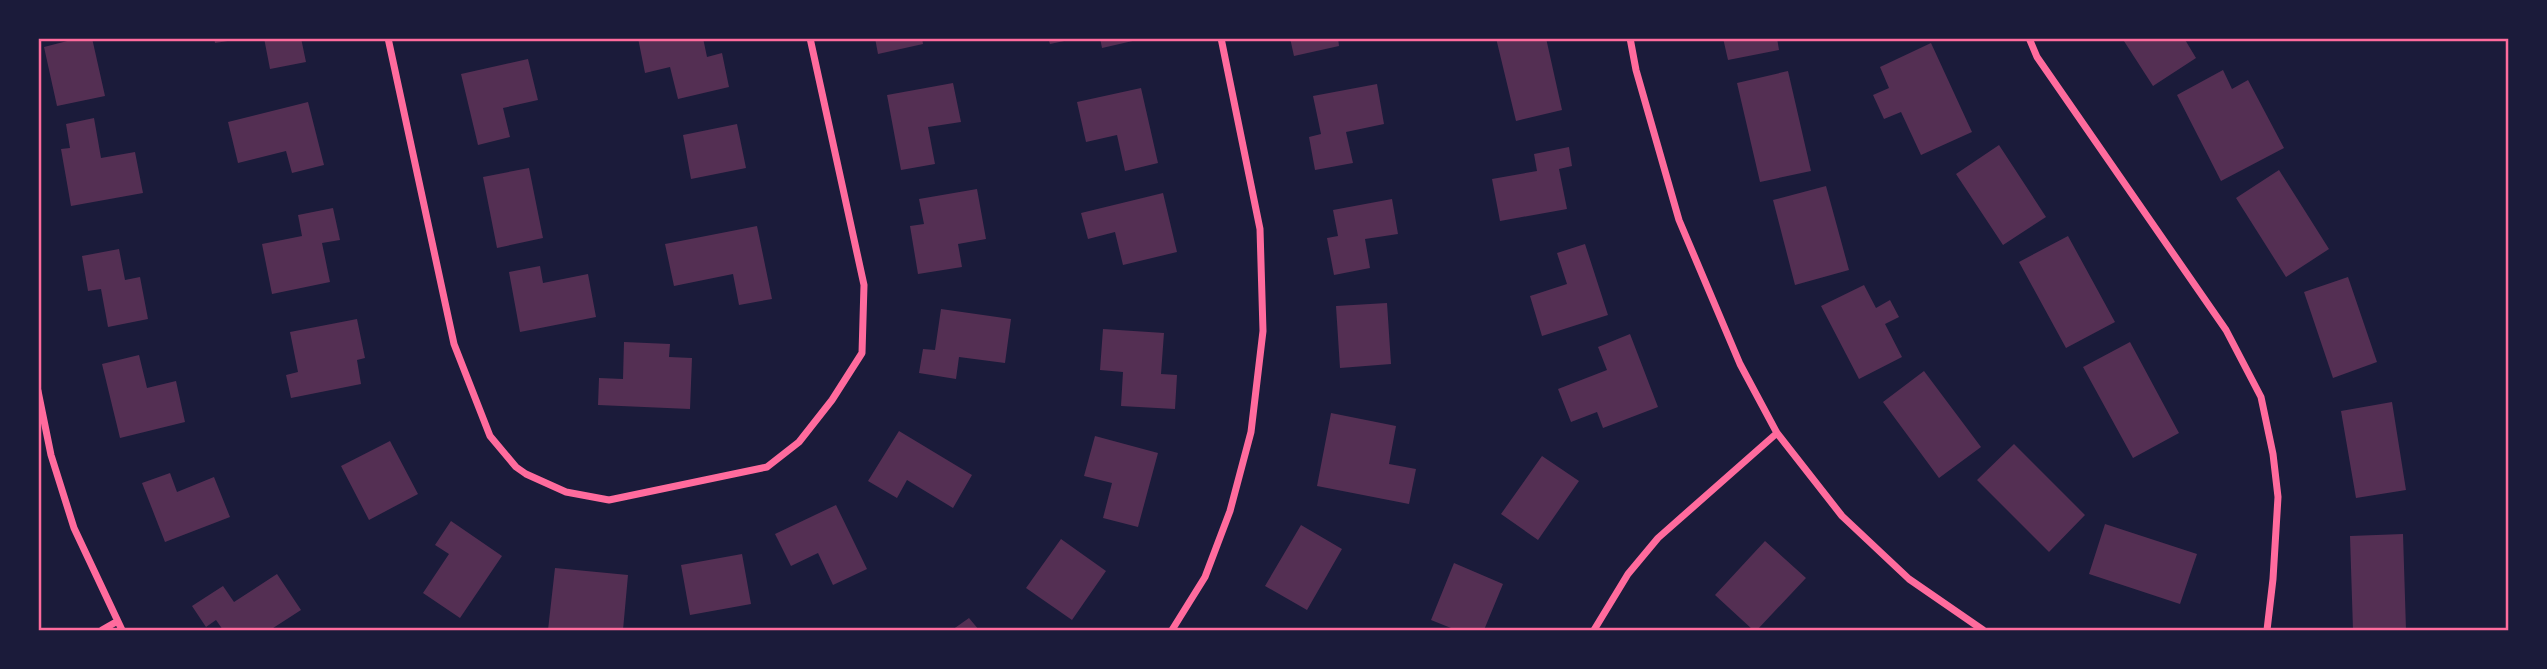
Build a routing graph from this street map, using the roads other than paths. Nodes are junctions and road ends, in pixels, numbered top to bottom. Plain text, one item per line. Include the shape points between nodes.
1 (388, 38) edge
2 (810, 38) edge
3 (1221, 38) edge
4 (1630, 38) edge
5 (2029, 38) edge
6 (38, 391) edge
7 (1777, 433) junction
8 (117, 622) junction
9 (1982, 630) edge
10 (103, 631) edge
11 (122, 631) edge
12 (1172, 631) edge
13 (1594, 631) edge
14 (2267, 631) edge

1 - 2 street via 454,344 490,436 526,474 566,492 609,500 767,467 799,442 862,353 864,285
3 - 12 street via 1260,229 1263,331 1251,432 1230,512 1205,577
4 - 7 street via 1679,220 1740,364
5 - 14 street via 2037,57 2226,330 2261,397 2278,497
6 - 8 street via 51,455 74,528
7 - 9 street via 1842,516 1909,579
7 - 13 street via 1658,538 1628,574
8 - 10 street
8 - 11 street

